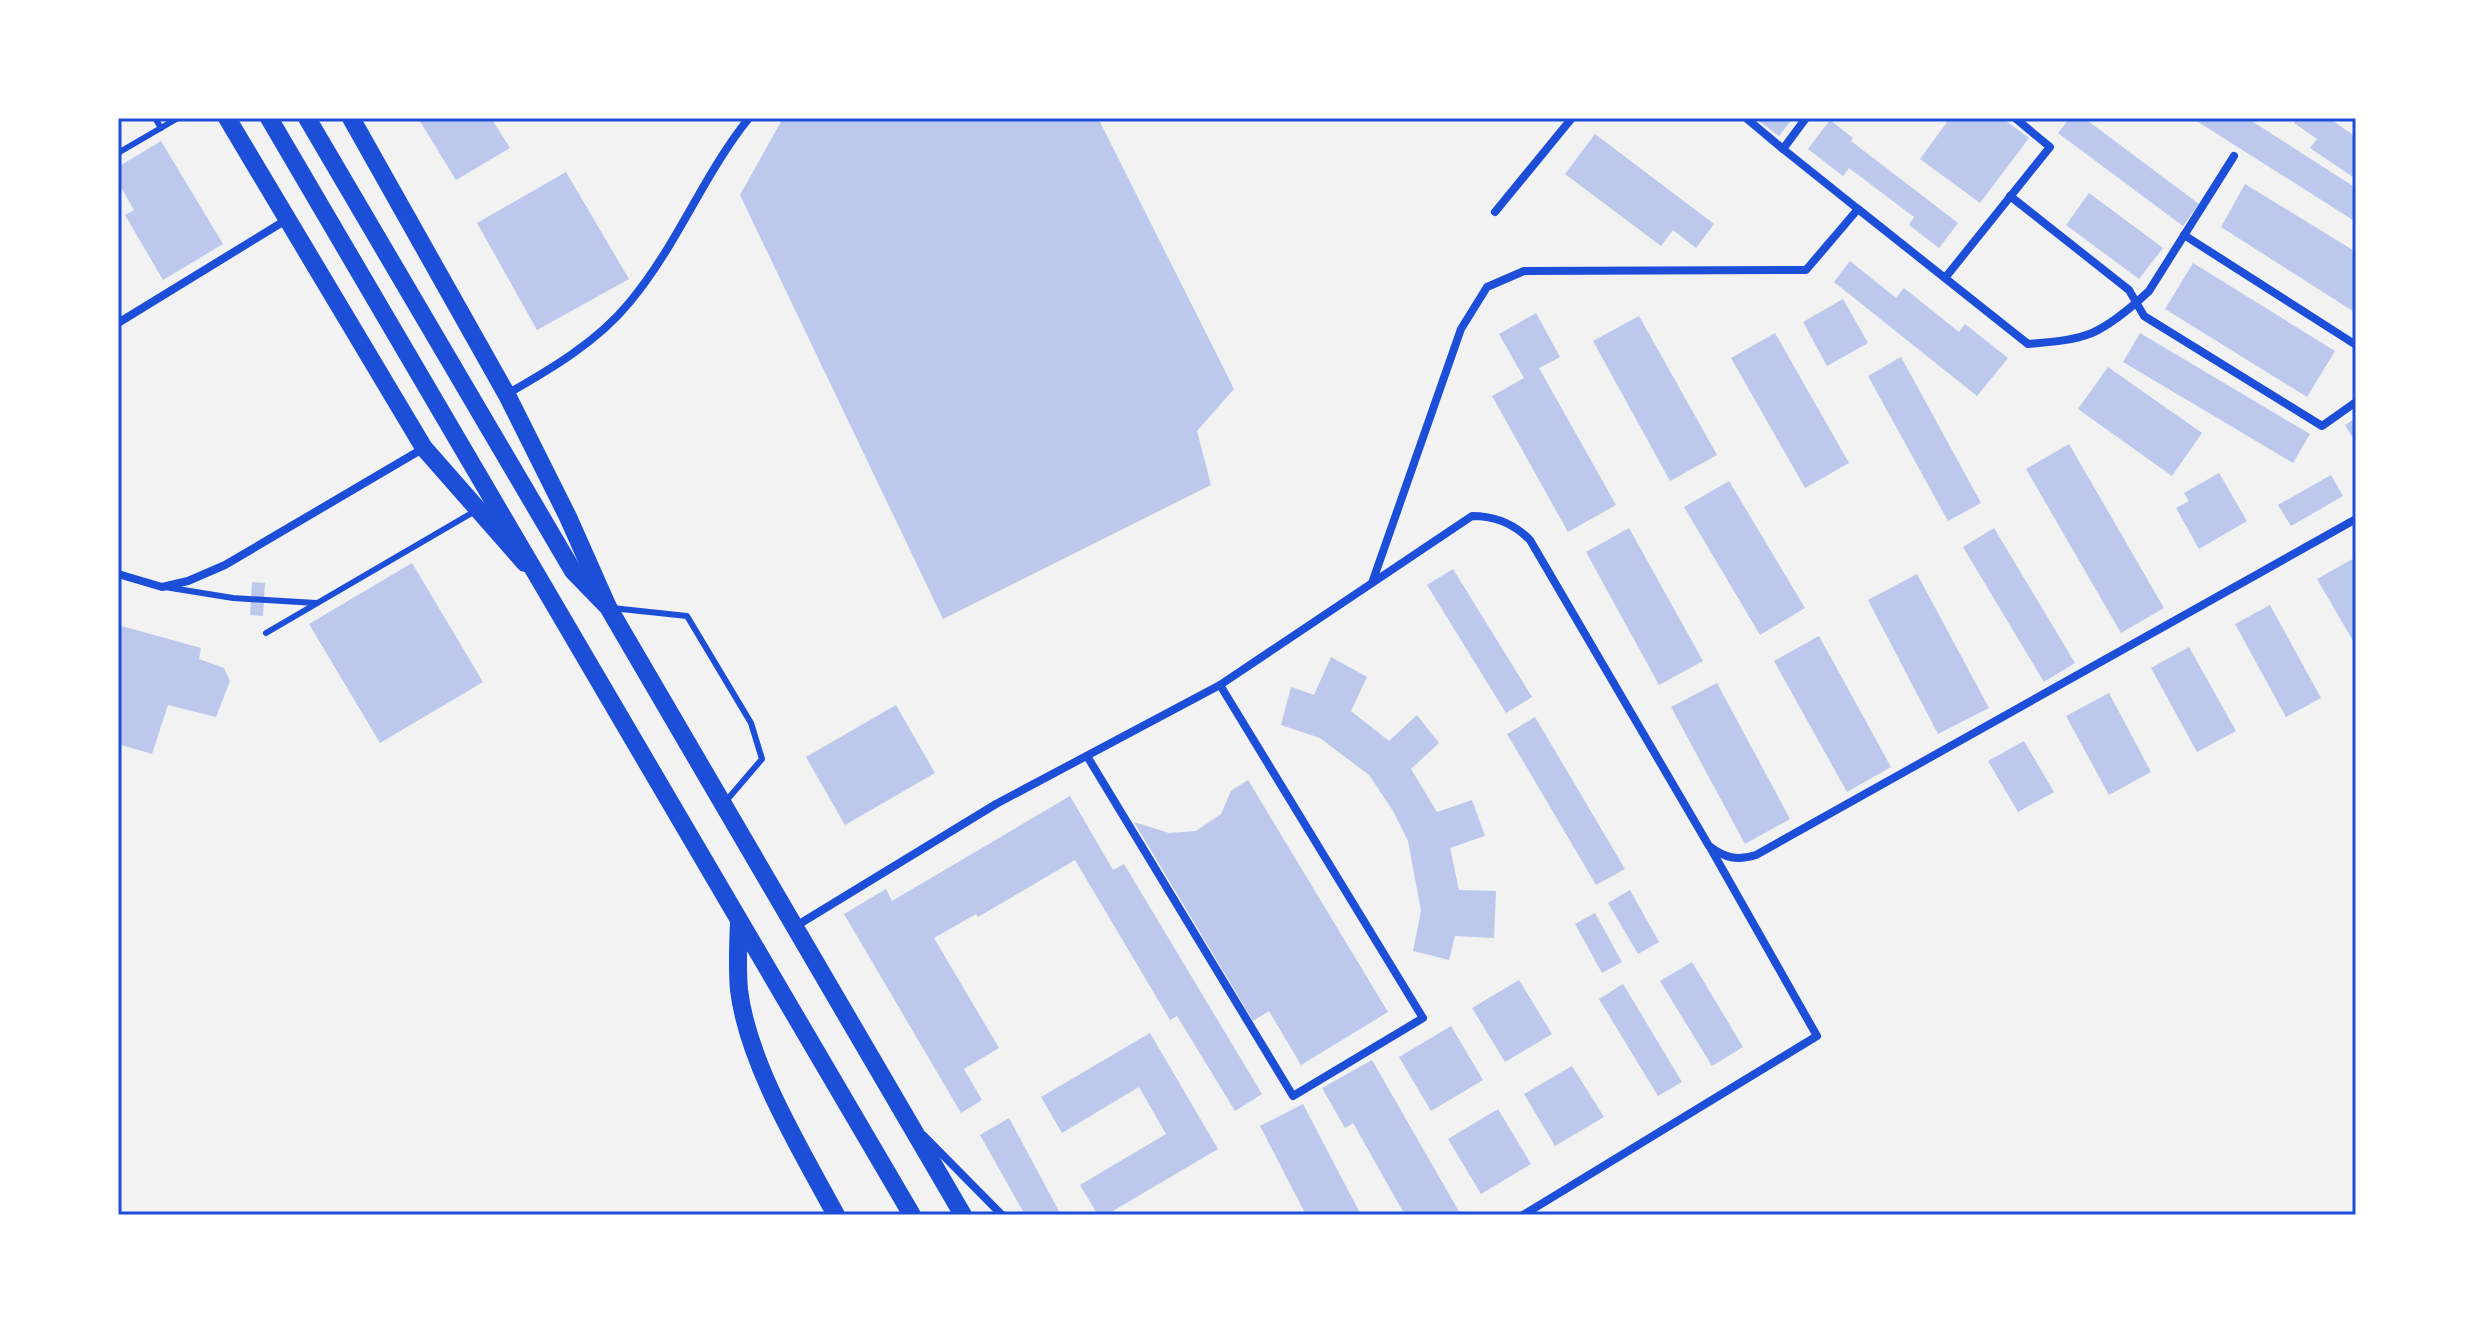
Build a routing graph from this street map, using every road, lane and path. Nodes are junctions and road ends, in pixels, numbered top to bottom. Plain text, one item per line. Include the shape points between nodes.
1 (155, 118) edge
2 (178, 118) edge
3 (227, 118) edge
4 (269, 118) edge
5 (307, 118) edge
6 (351, 118) edge
7 (749, 118) edge
8 (1572, 118) edge
9 (1746, 118) edge
10 (1806, 118) edge
11 (2015, 118) edge
12 (161, 128) junction
13 (1783, 149) junction
14 (118, 153) edge
15 (2234, 156) dead end
16 (2010, 196) junction
17 (1858, 209) junction
18 (1495, 212) dead end
19 (286, 220) junction
20 (2184, 235) junction
21 (1945, 278) junction
22 (2137, 303) junction
23 (118, 323) edge
24 (2356, 345) edge
25 (507, 395) junction
26 (2356, 402) edge
27 (424, 448) junction
28 (478, 510) junction
29 (2356, 519) edge
30 (118, 574) edge
31 (543, 584) junction
32 (1372, 584) junction
33 (162, 587) junction
34 (316, 603) junction
35 (608, 607) junction
36 (266, 633) dead end
37 (1220, 685) junction
38 (1087, 756) junction
39 (724, 804) junction
40 (1709, 846) junction
41 (739, 922) junction
42 (796, 926) junction
43 (908, 1120) junction
44 (836, 1215) edge
45 (912, 1215) edge
46 (963, 1215) edge
47 (1002, 1215) edge
48 (1523, 1215) edge

1 - 12 lane
2 - 12 lane
3 - 19 main road
4 - 31 main road
5 - 35 main road via 573,571
6 - 25 main road
7 - 25 street via 628,305 559,365
8 - 18 street
9 - 13 street
10 - 13 street
11 - 16 street via 2050,147
12 - 14 lane
13 - 17 street
15 - 20 street
16 - 21 street
16 - 22 street via 2129,290
17 - 21 street
17 - 32 street via 1806,270 1524,271 1487,287 1461,329
19 - 23 street
19 - 27 main road
20 - 22 street
20 - 24 street
21 - 22 street via 2028,344 2092,333
22 - 26 street via 2144,316 2322,426
25 - 35 main road
27 - 28 main road
27 - 33 street via 225,565
28 - 31 main road
28 - 34 lane
29 - 40 street via 1756,855 1740,860
30 - 33 street
31 - 41 main road
32 - 37 street
32 - 40 street via 1472,516 1518,528 1530,540
33 - 34 lane
34 - 36 lane
35 - 39 main road
35 - 39 lane via 687,616 751,723 762,759
37 - 38 street
37 - 38 street via 1423,1018 1293,1096
38 - 42 street via 996,804
39 - 42 main road
40 - 48 street via 1817,1036
41 - 44 main road via 739,993 752,1041
41 - 45 main road
42 - 43 main road
43 - 46 main road
43 - 47 street

